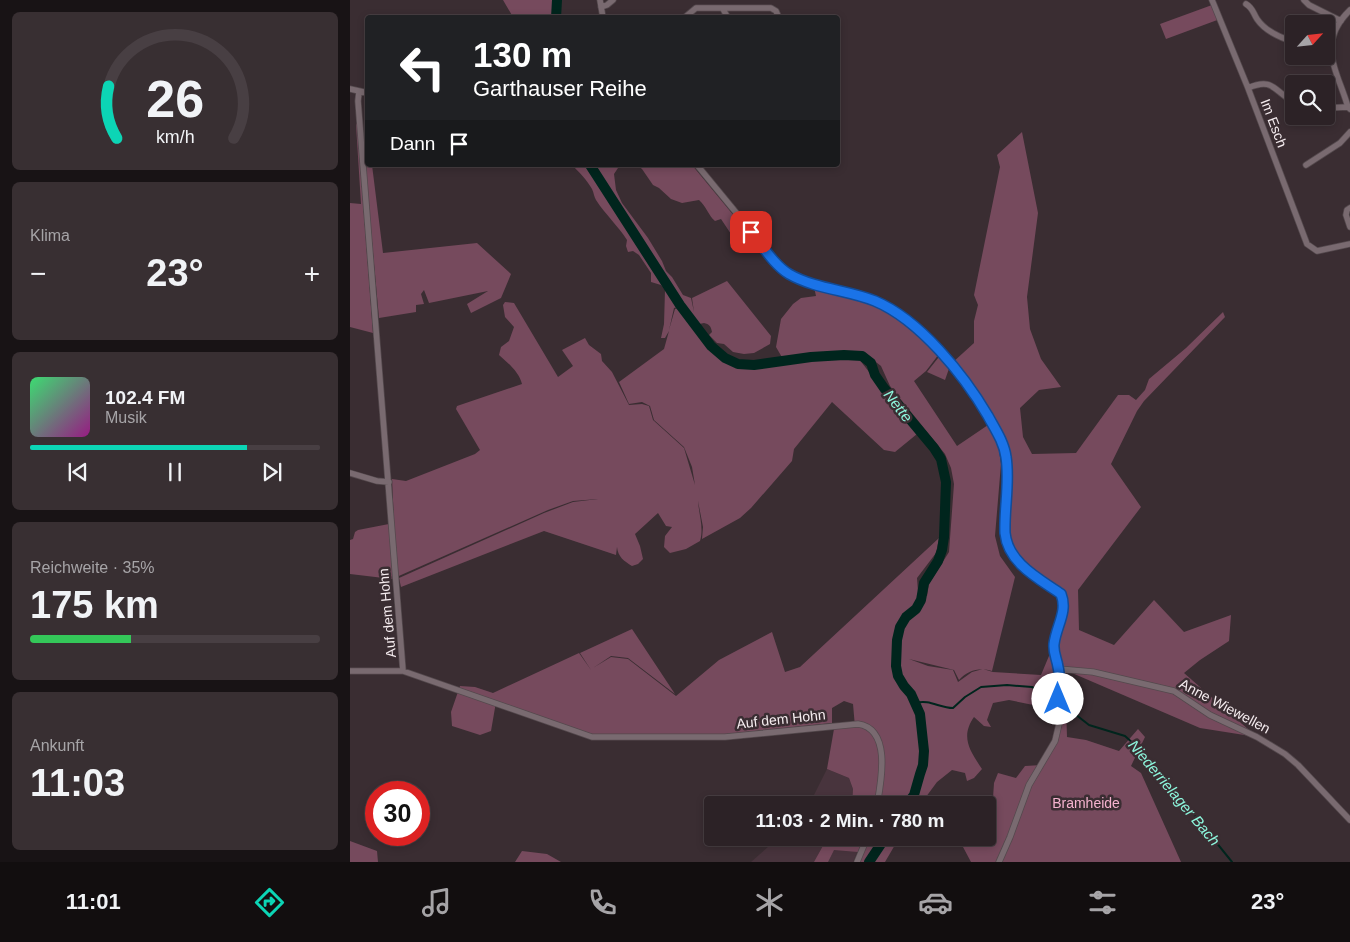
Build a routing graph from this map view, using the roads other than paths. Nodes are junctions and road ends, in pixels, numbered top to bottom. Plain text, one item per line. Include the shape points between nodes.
1 (613, 0) edge
2 (696, 0) edge
3 (1212, 0) edge
4 (1304, 0) edge
5 (601, 3) edge
6 (1246, 4) dead end
7 (696, 8) junction
8 (723, 9) junction
9 (1350, 10) edge
10 (688, 15) edge
11 (726, 15) edge
12 (778, 15) edge
13 (1340, 21) junction
14 (1335, 32) edge
15 (1285, 39) edge
16 (1333, 65) edge
17 (1248, 88) junction
18 (350, 90) edge
19 (359, 92) junction
20 (365, 93) edge
21 (1285, 96) edge
22 (1335, 108) edge
23 (1349, 108) edge
24 (1350, 132) edge
25 (1306, 165) dead end
26 (699, 167) edge
27 (1350, 208) edge
28 (1350, 227) edge
29 (1350, 244) edge
30 (350, 473) edge
31 (389, 482) junction
32 (1059, 669) junction
33 (350, 671) edge
34 (404, 671) junction
35 (878, 796) edge
36 (1350, 820) edge
37 (863, 846) edge
38 (856, 862) edge
39 (999, 862) edge

1 - 5 street via 607,5
2 - 7 street
3 - 17 street, Im Esch
4 - 13 street
6 - 15 street via 1252,7 1268,30
7 - 8 street
7 - 10 street
8 - 11 street
8 - 12 street via 771,8
9 - 13 street
13 - 14 street
16 - 23 street
17 - 21 street via 1266,83
17 - 29 street, Im Esch via 1307,244 1317,251
18 - 19 street
19 - 20 street
19 - 31 street, Auf dem Hohn
22 - 23 street
24 - 25 street via 1340,143
26 - 32 street via 788,273 874,301 898,314 946,356 963,377 1004,447 1007,467 1005,533 1009,550 1024,568 1061,594 1063,600 1063,613 1054,644
27 - 28 street via 1346,215
30 - 31 street
31 - 34 street, Auf dem Hohn
32 - 36 street, Anne Wiewellen via 1093,672 1174,691 1285,754
32 - 39 street via 1056,741 1029,785
33 - 34 street
34 - 35 street, Auf dem Hohn via 592,737 725,737 858,724 870,728 878,738 882,771
37 - 38 street

